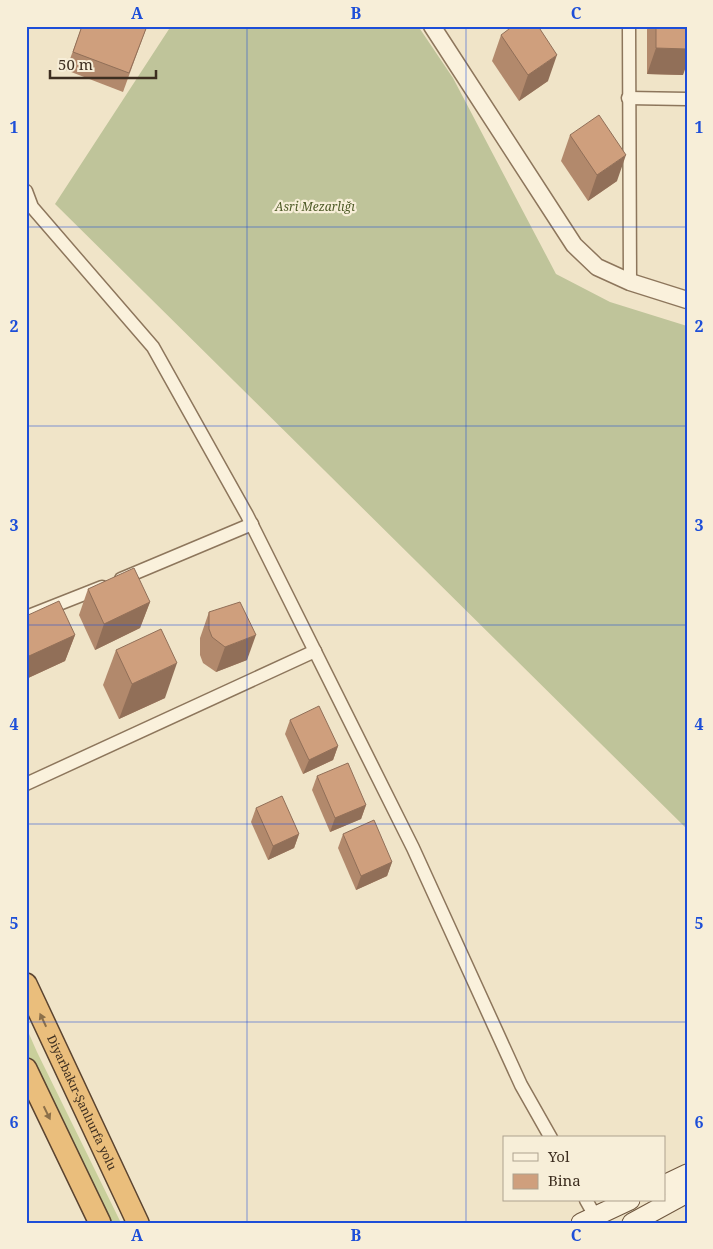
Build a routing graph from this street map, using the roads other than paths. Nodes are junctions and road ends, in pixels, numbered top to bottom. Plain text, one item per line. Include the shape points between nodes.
1 (629, 26) edge
2 (437, 30) edge
3 (628, 98) junction
4 (687, 99) edge
5 (26, 191) edge
6 (31, 214) edge
7 (630, 282) junction
8 (687, 300) edge
9 (252, 524) junction
10 (26, 617) edge
11 (315, 651) junction
12 (26, 784) edge
13 (26, 984) edge
14 (26, 1070) edge
15 (550, 1136) edge
16 (687, 1174) edge
17 (666, 1184) edge
18 (687, 1193) edge
19 (623, 1202) edge
20 (587, 1213) edge
21 (100, 1223) edge
22 (138, 1223) edge
23 (632, 1223) edge

1 - 3 street
2 - 7 street via 574,245 597,268
3 - 4 street
3 - 7 street
5 - 6 street
6 - 9 street via 153,347
7 - 8 street
9 - 10 street
9 - 11 street
11 - 12 street
11 - 15 street via 414,848 521,1085
22 -> 13 highway, Diyarbakır-Şanlıurfa yolu
14 -> 21 highway
16 - 17 main road
18 - 23 main road
19 - 20 main road

